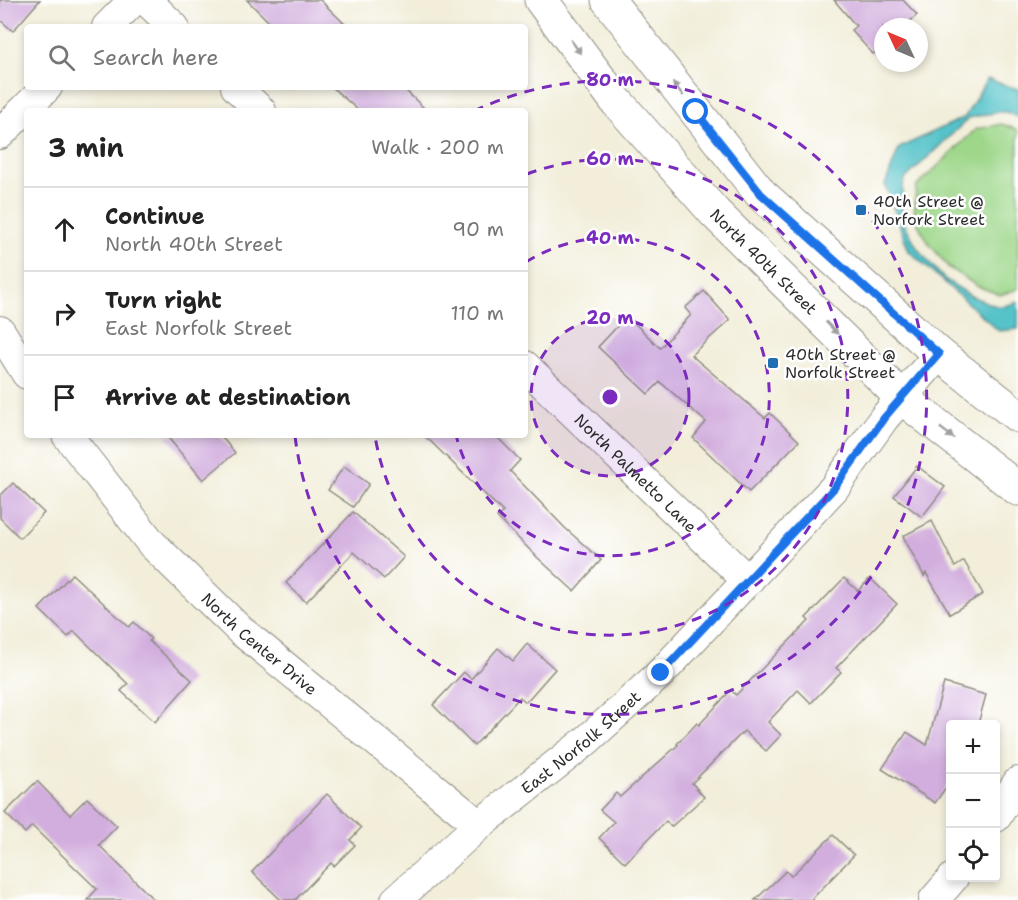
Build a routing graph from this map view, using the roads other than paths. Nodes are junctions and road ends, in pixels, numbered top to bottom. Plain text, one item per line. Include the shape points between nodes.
1 (134, 0) edge
2 (146, 0) edge
3 (541, 0) edge
4 (608, 0) edge
5 (110, 24) edge
6 (171, 24) edge
7 (44, 90) edge
8 (239, 90) edge
9 (26, 108) edge
10 (258, 108) edge
11 (24, 110) edge
12 (0, 134) edge
13 (0, 331) edge
14 (939, 354) junction
15 (24, 369) edge
16 (528, 369) edge
17 (901, 397) junction
18 (1018, 416) edge
19 (69, 438) edge
20 (1018, 489) edge
21 (748, 581) junction
22 (1018, 782) edge
23 (1000, 811) edge
24 (478, 825) junction
25 (950, 882) edge
26 (396, 900) edge
27 (934, 900) edge

1 - 5 street
2 - 6 street
3 -> 17 main road, North 40th Street via 618,102 715,213
14 -> 4 main road via 761,194
7 - 9 street
8 - 10 street
11 - 12 street
13 - 15 street
14 - 17 street, East Norfolk Street
14 - 18 main road
16 - 21 street, North Palmetto Lane
17 -> 20 main road, North 40th Street
17 - 21 street, East Norfolk Street via 834,488
19 - 24 street, North Center Drive via 152,544 240,630
21 - 24 street, East Norfolk Street via 661,673 586,741
22 - 23 street
24 - 26 street, East Norfolk Street
25 - 27 street

